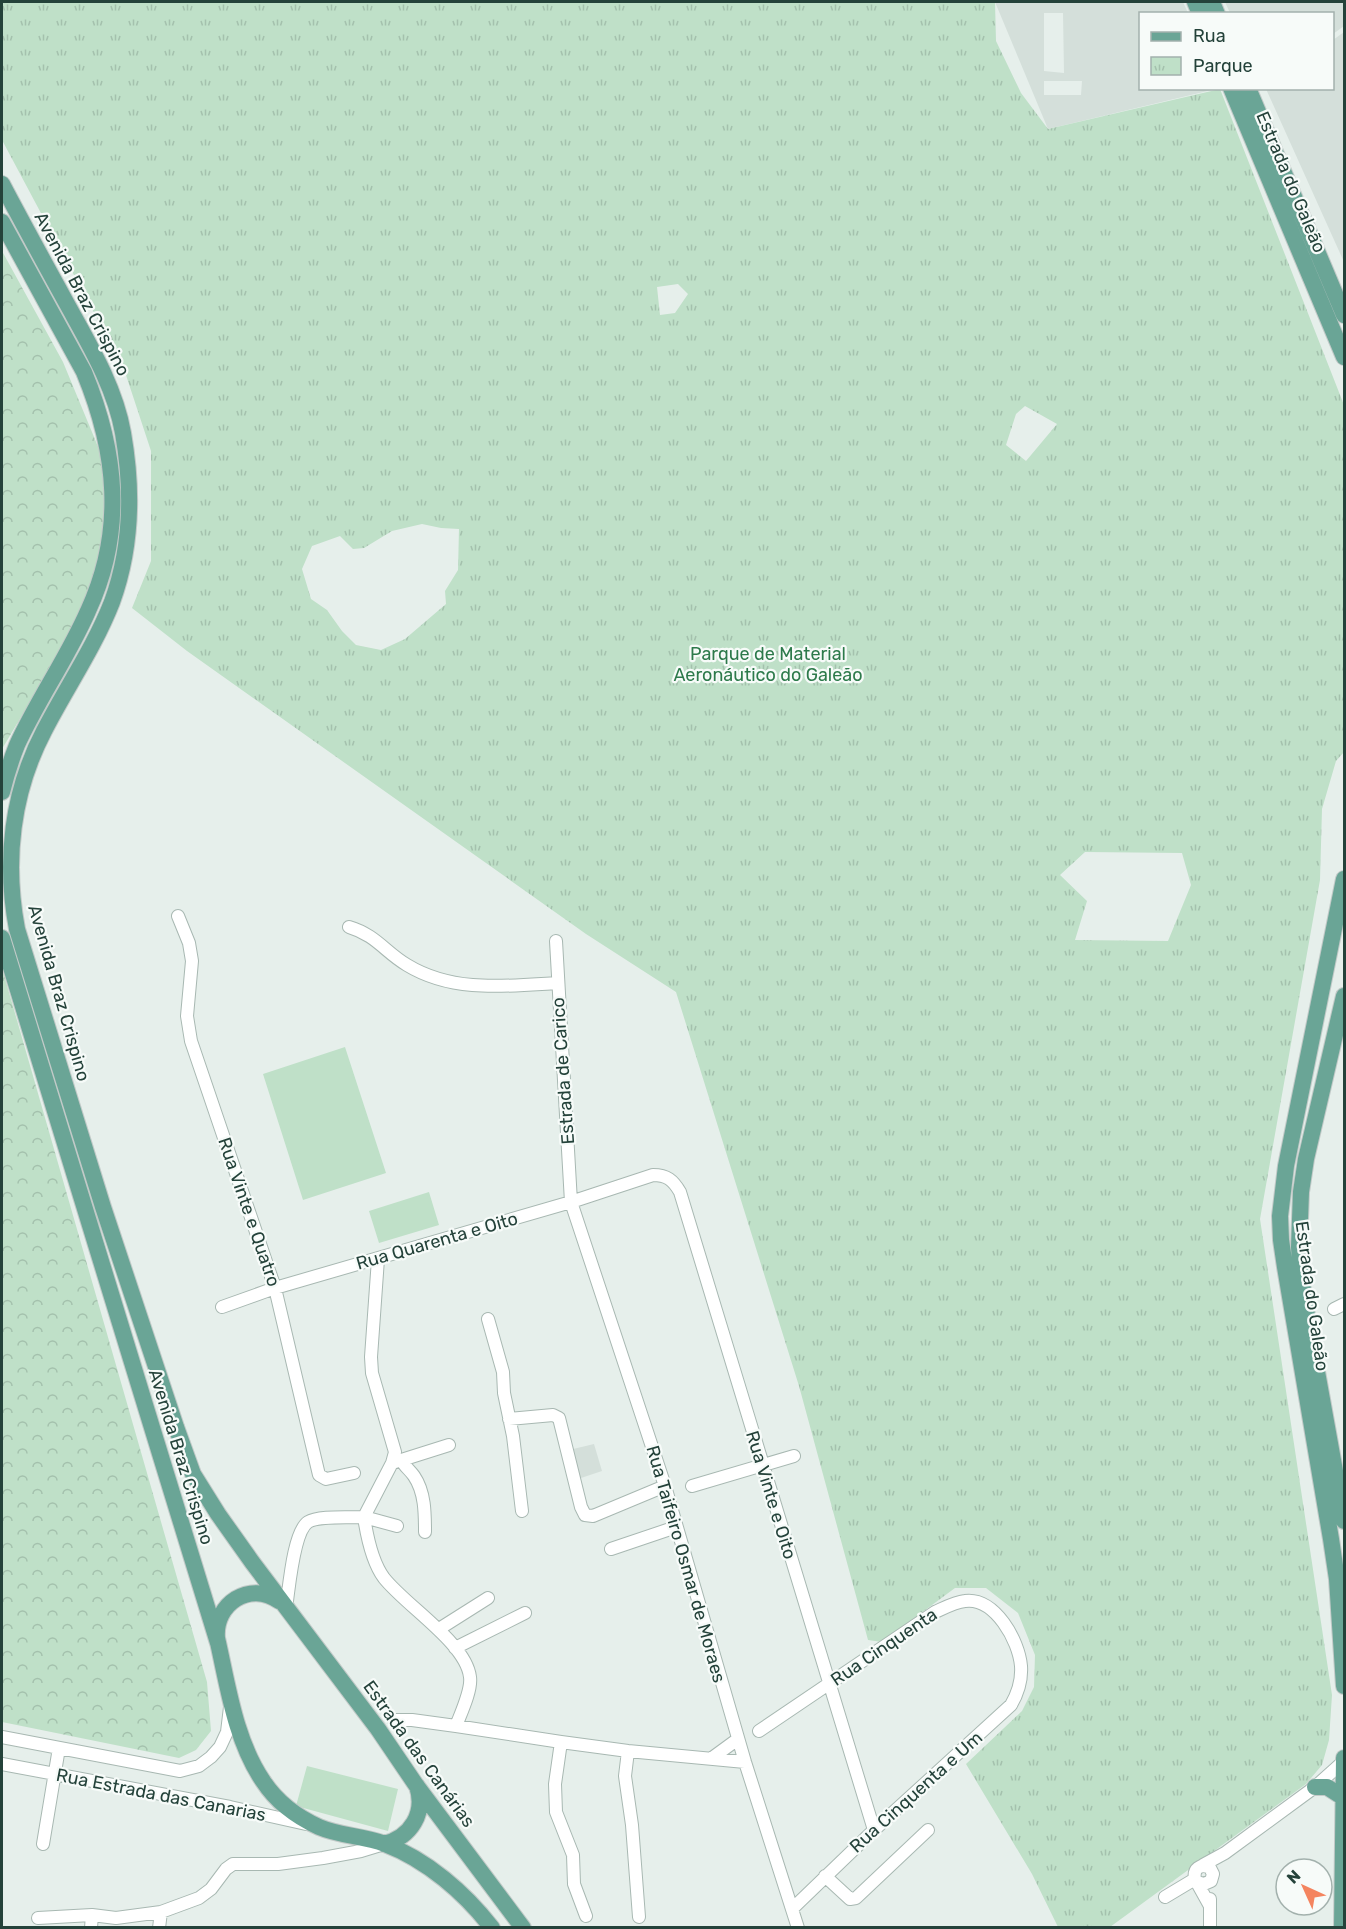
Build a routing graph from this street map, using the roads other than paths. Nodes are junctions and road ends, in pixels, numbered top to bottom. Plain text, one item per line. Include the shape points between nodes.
1 (1232, 90) edge
2 (1249, 90) edge
3 (2, 184) edge
4 (2, 222) edge
5 (1344, 315) edge
6 (1344, 357) edge
7 (2, 792) edge
8 (1344, 879) edge
9 (178, 916) dead end
10 (349, 927) dead end
11 (2, 938) edge
12 (556, 941) dead end
13 (557, 983) junction
14 (1344, 996) edge
15 (653, 1175) joint
16 (571, 1202) junction
17 (378, 1259) junction
18 (275, 1288) junction
19 (222, 1306) dead end
20 (488, 1319) dead end
21 (509, 1419) junction
22 (449, 1445) dead end
23 (794, 1456) dead end
24 (397, 1462) junction
25 (761, 1465) junction
26 (354, 1473) dead end
27 (665, 1486) junction
28 (692, 1486) dead end
29 (522, 1511) dead end
30 (364, 1517) junction
31 (1344, 1521) edge
32 (397, 1526) dead end
33 (676, 1527) junction
34 (425, 1532) dead end
35 (611, 1550) dead end
36 (488, 1598) dead end
37 (284, 1606) junction
38 (525, 1613) dead end
39 (439, 1629) junction
40 (218, 1643) junction
41 (454, 1648) junction
42 (1021, 1665) joint
43 (830, 1684) junction
44 (1344, 1686) edge
45 (231, 1700) junction
46 (394, 1720) dead end
47 (456, 1726) junction
48 (759, 1731) dead end
49 (2, 1737) edge
50 (738, 1739) junction
51 (561, 1743) junction
52 (59, 1748) junction
53 (628, 1751) junction
54 (712, 1758) junction
55 (1344, 1760) edge
56 (744, 1762) junction
57 (2, 1764) edge
58 (55, 1775) junction
59 (416, 1785) junction
60 (1315, 1787) junction
61 (1344, 1789) edge
62 (1344, 1798) edge
63 (319, 1827) junction
64 (874, 1830) junction
65 (928, 1830) dead end
66 (43, 1844) dead end
67 (384, 1844) junction
68 (1225, 1853) junction
69 (1203, 1865) junction
70 (825, 1876) junction
71 (1212, 1878) junction
72 (1196, 1881) junction
73 (1165, 1897) dead end
74 (1210, 1905) junction
75 (792, 1909) junction
76 (161, 1912) junction
77 (586, 1916) dead end
78 (639, 1917) dead end
79 (38, 1918) dead end
80 (92, 1921) edge
81 (159, 1928) edge
82 (492, 1928) edge
83 (523, 1928) edge
84 (798, 1928) edge
85 (1210, 1928) edge
86 (1342, 1928) edge

1 - 6 main road, Estrada do Galeão
2 - 5 main road, Estrada do Galeão
3 - 37 main road, Avenida Braz Crispino via 106,381 123,430 130,487 127,548 112,600 101,628 32,754 16,804 10,877 14,912 103,1207 194,1474
4 - 7 main road, Avenida Braz Crispino via 95,398 113,485 110,543 89,611 17,746
8 - 44 main road, Estrada do Galeão via 1286,1166 1280,1216 1284,1267 1334,1559
9 - 18 street, Rua Vinte e Quatro via 192,961 187,1016 191,1041
10 - 13 street via 364,931 406,965 443,982 483,987
11 - 40 main road, Avenida Braz Crispino
12 - 13 street, Estrada de Carico
13 - 16 street, Estrada de Carico
14 - 31 main road, Estrada do Galeão via 1306,1159 1299,1247 1308,1322
15 - 16 street, Rua Quarenta e Oito
15 - 25 street, Rua Vinte e Oito via 671,1180 680,1192
16 - 17 street, Rua Quarenta e Oito
16 - 27 street, Rua Taifeiro Osmar de Moraes
17 - 18 street, Rua Quarenta e Oito
17 - 24 street via 372,1373
18 - 19 street, Rua Quarenta e Oito
18 - 26 street, Rua Vinte e Quatro via 319,1475 326,1479
20 - 21 street via 503,1372
21 - 27 street via 553,1415 559,1418 585,1515 593,1516
21 - 29 street
22 - 24 street
23 - 25 street
24 - 30 street
24 - 34 street via 418,1485
25 - 28 street
25 - 43 street, Rua Vinte e Oito
27 - 33 street, Rua Taifeiro Osmar de Moraes
30 - 32 street
30 - 37 street via 317,1519 303,1527
30 - 39 street via 372,1553 383,1577
33 - 35 street
33 - 50 street, Rua Taifeiro Osmar de Moraes
36 - 39 street
37 - 40 main road via 264,1594 244,1594 235,1599 221,1614
37 - 59 main road, Estrada das Canárias
38 - 41 street
39 - 41 street
40 - 45 main road
41 - 47 street via 465,1660 471,1679
42 - 43 street, Rua Cinquenta via 1013,1637 1001,1618 983,1605 966,1600 935,1612
42 - 64 street, Rua Cinquenta e Um via 1020,1682 1011,1706
43 - 48 street, Rua Cinquenta
43 - 64 street, Rua Vinte e Oito
45 - 52 street, Rua Estrada das Canarias via 227,1732 220,1747 199,1766 180,1771
45 - 63 main road via 251,1760 262,1780 293,1812
46 - 47 street
47 - 51 street
49 - 52 street, Rua Estrada das Canarias
50 - 54 street
50 - 56 street, Rua Taifeiro Osmar de Moraes
51 - 53 street
51 - 77 street via 555,1784 556,1812 574,1858 574,1884
52 - 58 street
53 - 54 street
53 - 78 street via 625,1776
54 - 56 street
55 - 60 street
55 - 61 main road
56 - 75 street, Rua Taifeiro Osmar de Moraes
57 - 58 street, Rua Estrada das Canarias
58 - 63 street, Rua Estrada das Canarias
58 - 66 street
59 - 67 main road via 420,1804 415,1822 402,1837
59 - 83 main road, Estrada das Canárias
60 - 62 main road via 1327,1787
60 - 68 street
61 - 62 main road
62 - 86 main road
63 - 67 main road
64 - 70 street, Rua Cinquenta e Um
65 - 70 street via 856,1898 845,1896
67 - 76 street via 278,1864 233,1864 199,1898
67 - 82 main road via 424,1864 479,1911
68 - 69 street
68 - 71 street
69 - 71 street via 1210,1868
69 - 72 street via 1195,1872
70 - 75 street, Rua Cinquenta e Um
71 - 72 street via 1204,1884
71 - 74 street
72 - 73 street
72 - 74 street
74 - 85 street
75 - 84 street, Rua Taifeiro Osmar de Moraes
76 - 80 street
76 - 81 street
79 - 80 street

